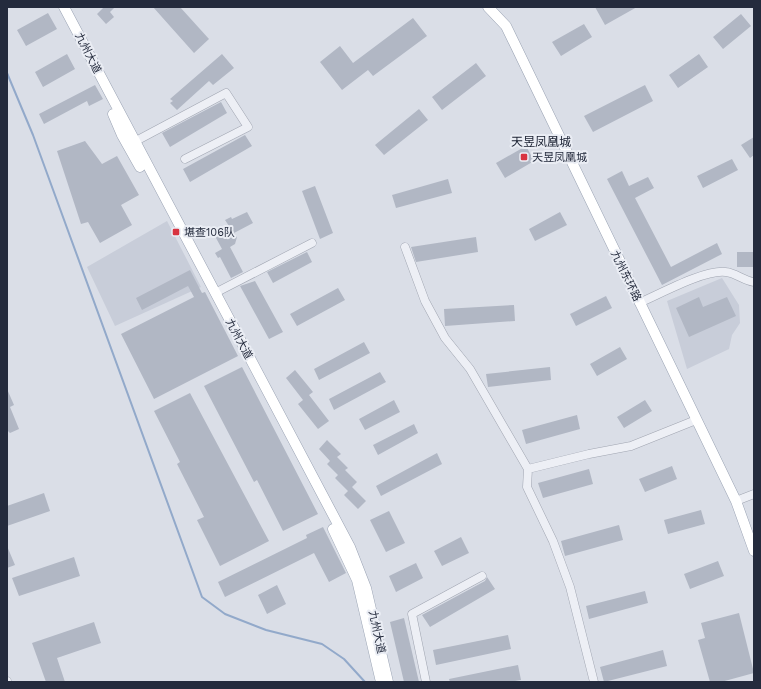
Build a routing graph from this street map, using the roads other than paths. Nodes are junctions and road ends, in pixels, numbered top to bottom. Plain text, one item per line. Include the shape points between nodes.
1 (58, 7) edge
2 (64, 7) edge
3 (488, 7) edge
4 (134, 142) junction
5 (185, 159) dead end
6 (312, 243) dead end
7 (405, 247) dead end
8 (754, 282) edge
9 (215, 293) junction
10 (639, 302) junction
11 (696, 420) junction
12 (528, 469) junction
13 (754, 494) edge
14 (736, 501) junction
15 (754, 551) edge
16 (482, 576) dead end
17 (381, 682) edge
18 (388, 682) edge
19 (426, 682) edge
20 (594, 682) edge

1 - 17 main road via 97,79 122,135 265,396 338,539 357,580
2 - 4 main road, 九州大道
3 - 10 main road, 九州东环路 via 506,26
4 - 5 street via 226,92 248,127
4 - 9 main road, 九州大道
6 - 9 street
7 - 12 street via 425,301 445,338 470,369
8 - 10 street via 732,273 714,272
9 - 18 main road, 九州大道 via 350,547 362,574
10 - 11 main road, 九州东环路
11 - 12 street via 631,446
11 - 14 main road, 九州东环路
12 - 20 street via 527,487 553,541 570,587
13 - 14 street
14 - 15 main road, 九州东环路
16 - 19 street via 412,614

